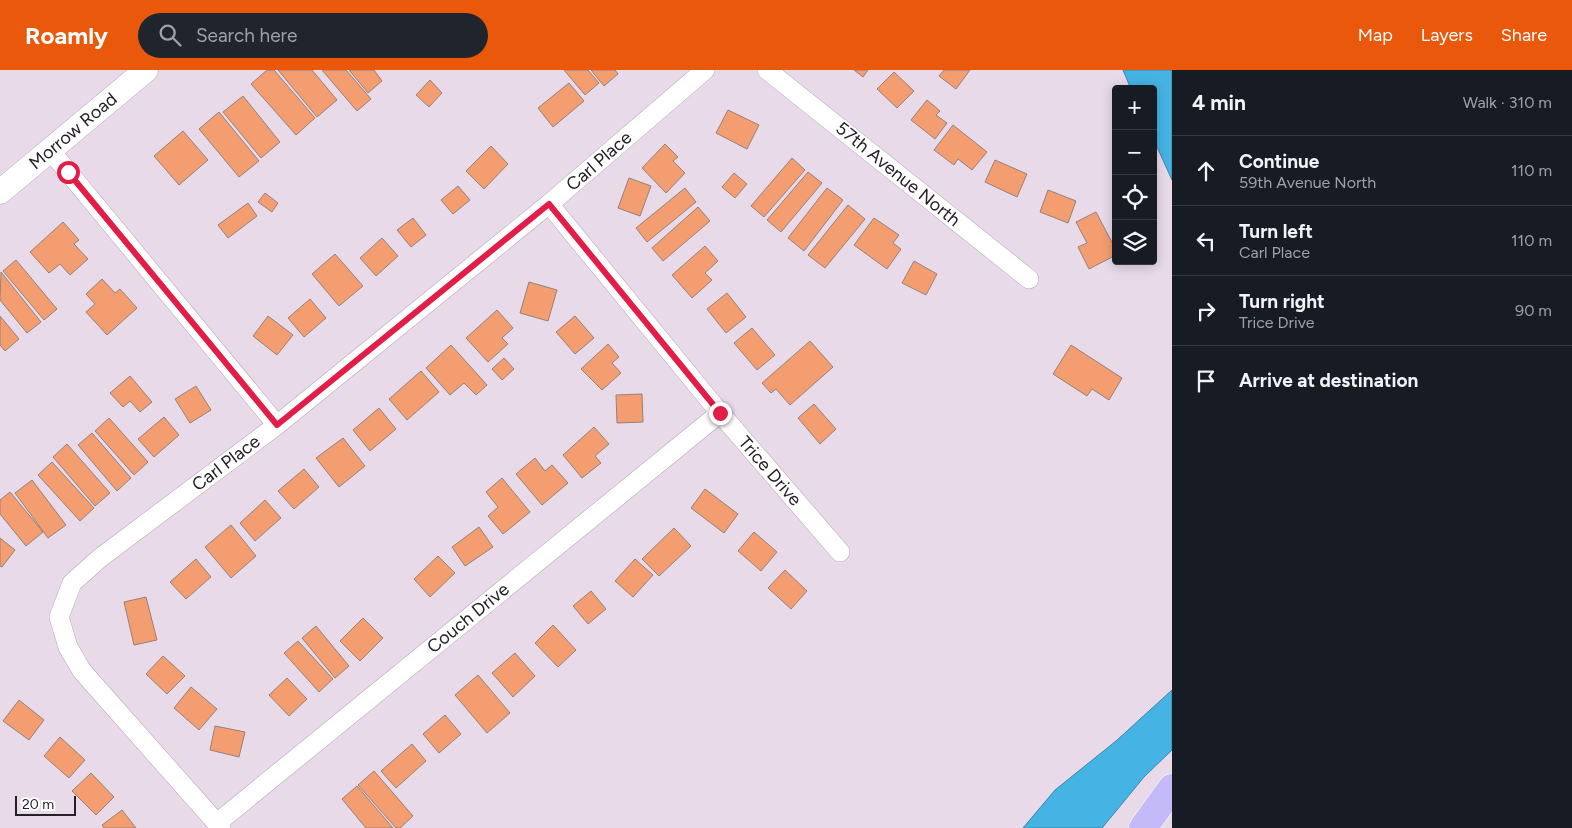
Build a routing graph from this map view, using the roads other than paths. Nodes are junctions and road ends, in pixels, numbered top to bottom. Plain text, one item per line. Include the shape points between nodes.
1 (146, 70) edge
2 (705, 70) edge
3 (767, 70) edge
4 (50, 150) junction
5 (0, 192) edge
6 (549, 204) junction
7 (1029, 279) dead end
8 (720, 413) junction
9 (277, 425) junction
10 (840, 552) dead end
11 (1172, 788) edge
12 (219, 826) edge
13 (1143, 828) edge

1 - 4 street, Morrow Road
2 - 6 street, Carl Place
3 - 7 street, 57th Avenue North
4 - 5 street, Morrow Road
4 - 9 street
6 - 8 street, Trice Drive
6 - 9 street, Carl Place
8 - 10 street, Trice Drive
8 - 12 street, Couch Drive
9 - 12 street, Carl Place via 100,558 72,584 59,617 68,647 82,671
11 - 13 highway

